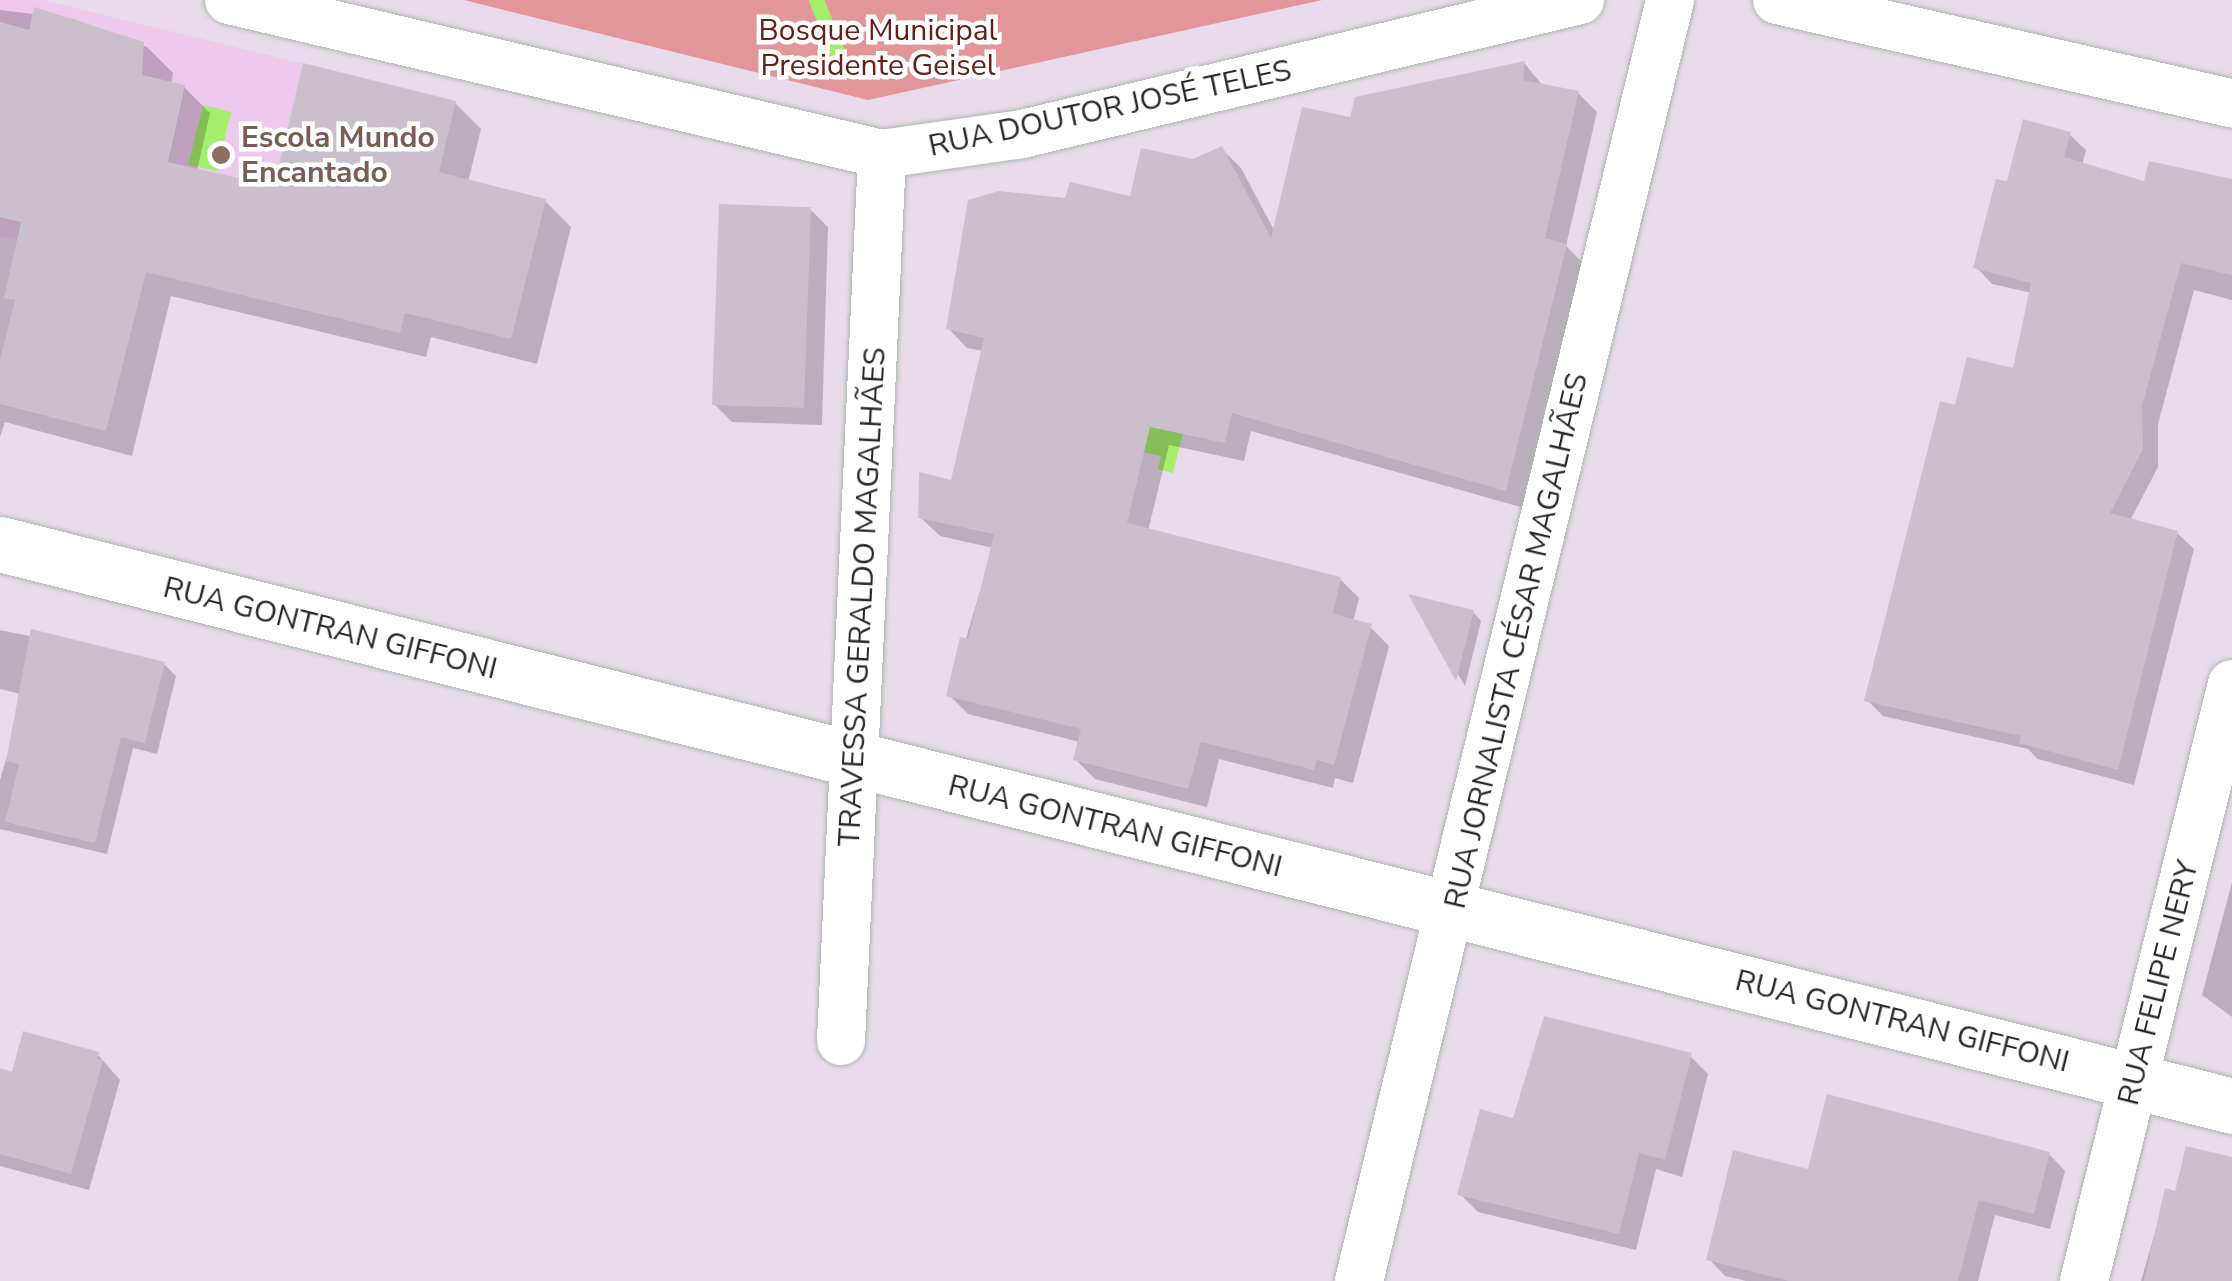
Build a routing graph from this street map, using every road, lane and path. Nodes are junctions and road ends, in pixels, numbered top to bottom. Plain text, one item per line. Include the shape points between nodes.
1 (230, 0) edge
2 (1580, 0) edge
3 (1670, 0) edge
4 (1777, 0) edge
5 (2232, 102) edge
6 (882, 154) junction
7 (0, 544) edge
8 (2232, 684) edge
9 (857, 764) junction
10 (1453, 908) junction
11 (841, 1040) dead end
12 (2134, 1081) junction
13 (2232, 1106) edge
14 (1359, 1281) edge
15 (2084, 1281) edge

1 - 6 street, RUA DOUTOR JOSÉ TELES
2 - 6 street, RUA DOUTOR JOSÉ TELES via 1022,134
3 - 10 street, RUA JORNALISTA CÉSAR MAGALHÃES
4 - 5 street
6 - 9 street, TRAVESSA GERALDO MAGALHÃES
7 - 9 street, RUA GONTRAN GIFFONI
8 - 12 street, RUA FELIPE NERY
9 - 10 street, RUA GONTRAN GIFFONI
9 - 11 street, TRAVESSA GERALDO MAGALHÃES
10 - 12 street, RUA GONTRAN GIFFONI
10 - 14 street, RUA JORNALISTA CÉSAR MAGALHÃES
12 - 13 street, RUA GONTRAN GIFFONI
12 - 15 street, RUA FELIPE NERY

